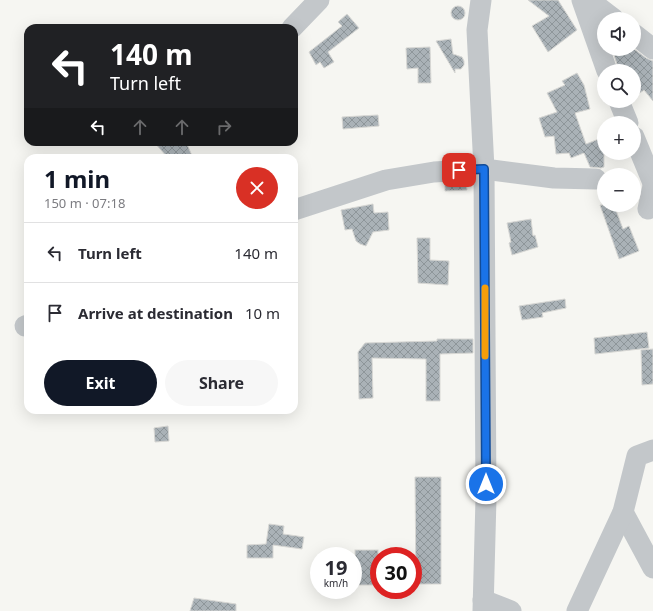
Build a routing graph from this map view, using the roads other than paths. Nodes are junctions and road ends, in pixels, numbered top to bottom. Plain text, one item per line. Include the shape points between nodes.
1 (319, 0) edge
2 (481, 0) edge
3 (582, 0) edge
4 (589, 0) edge
5 (605, 12) edge
6 (296, 24) edge
7 (641, 40) edge
8 (653, 49) edge
9 (605, 64) edge
10 (641, 154) edge
11 (484, 169) junction
12 (596, 179) dead end
13 (653, 183) edge
14 (653, 186) edge
15 (298, 209) edge
16 (648, 209) dead end
17 (653, 450) edge
18 (623, 512) junction
19 (653, 568) edge
20 (483, 606) edge
21 (512, 611) edge
22 (577, 611) edge

1 - 6 street
2 - 11 street via 477,30
3 - 9 street
4 - 5 street
7 - 8 street
10 - 13 street
11 - 12 street via 554,178
11 - 15 street via 434,172 386,180
11 - 20 street via 486,498
14 - 16 street
17 - 18 street via 637,456
18 - 19 street
18 - 22 street
20 - 21 street

